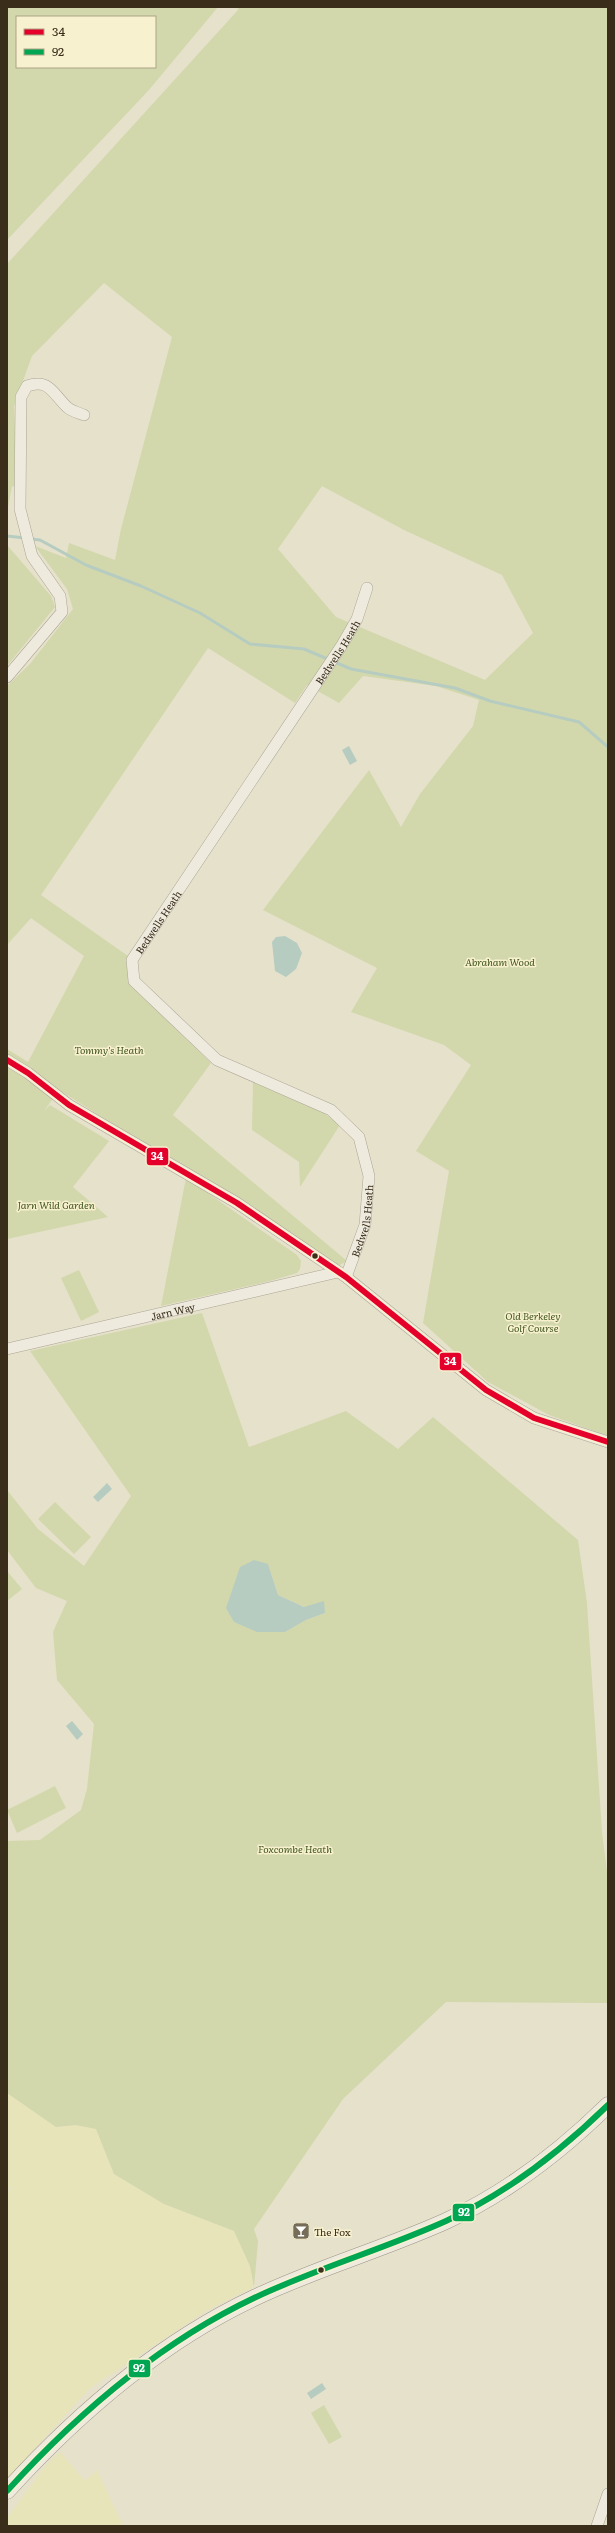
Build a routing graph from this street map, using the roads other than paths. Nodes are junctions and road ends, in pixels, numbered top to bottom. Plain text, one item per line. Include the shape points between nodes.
1 (84, 415) dead end
2 (367, 588) dead end
3 (7, 677) edge
4 (7, 1060) edge
5 (342, 1275) junction
6 (7, 1349) edge
7 (608, 1442) edge
8 (608, 2105) edge
9 (7, 2492) edge
10 (608, 2494) edge
11 (597, 2526) edge

1 - 3 street via 68,408 47,386 37,382 27,386 21,396 20,509 32,556 60,596 62,612
2 - 5 street, Bedwells Heath via 357,619 342,645 132,960 134,981 217,1060 331,1110 359,1137 369,1176 365,1225
4 - 5 street via 69,1105 237,1203
5 - 6 street, Jarn Way
5 - 7 street via 486,1390 534,1418
8 - 9 street via 548,2158 495,2195 447,2220 259,2296 175,2342 90,2408
10 - 11 street

